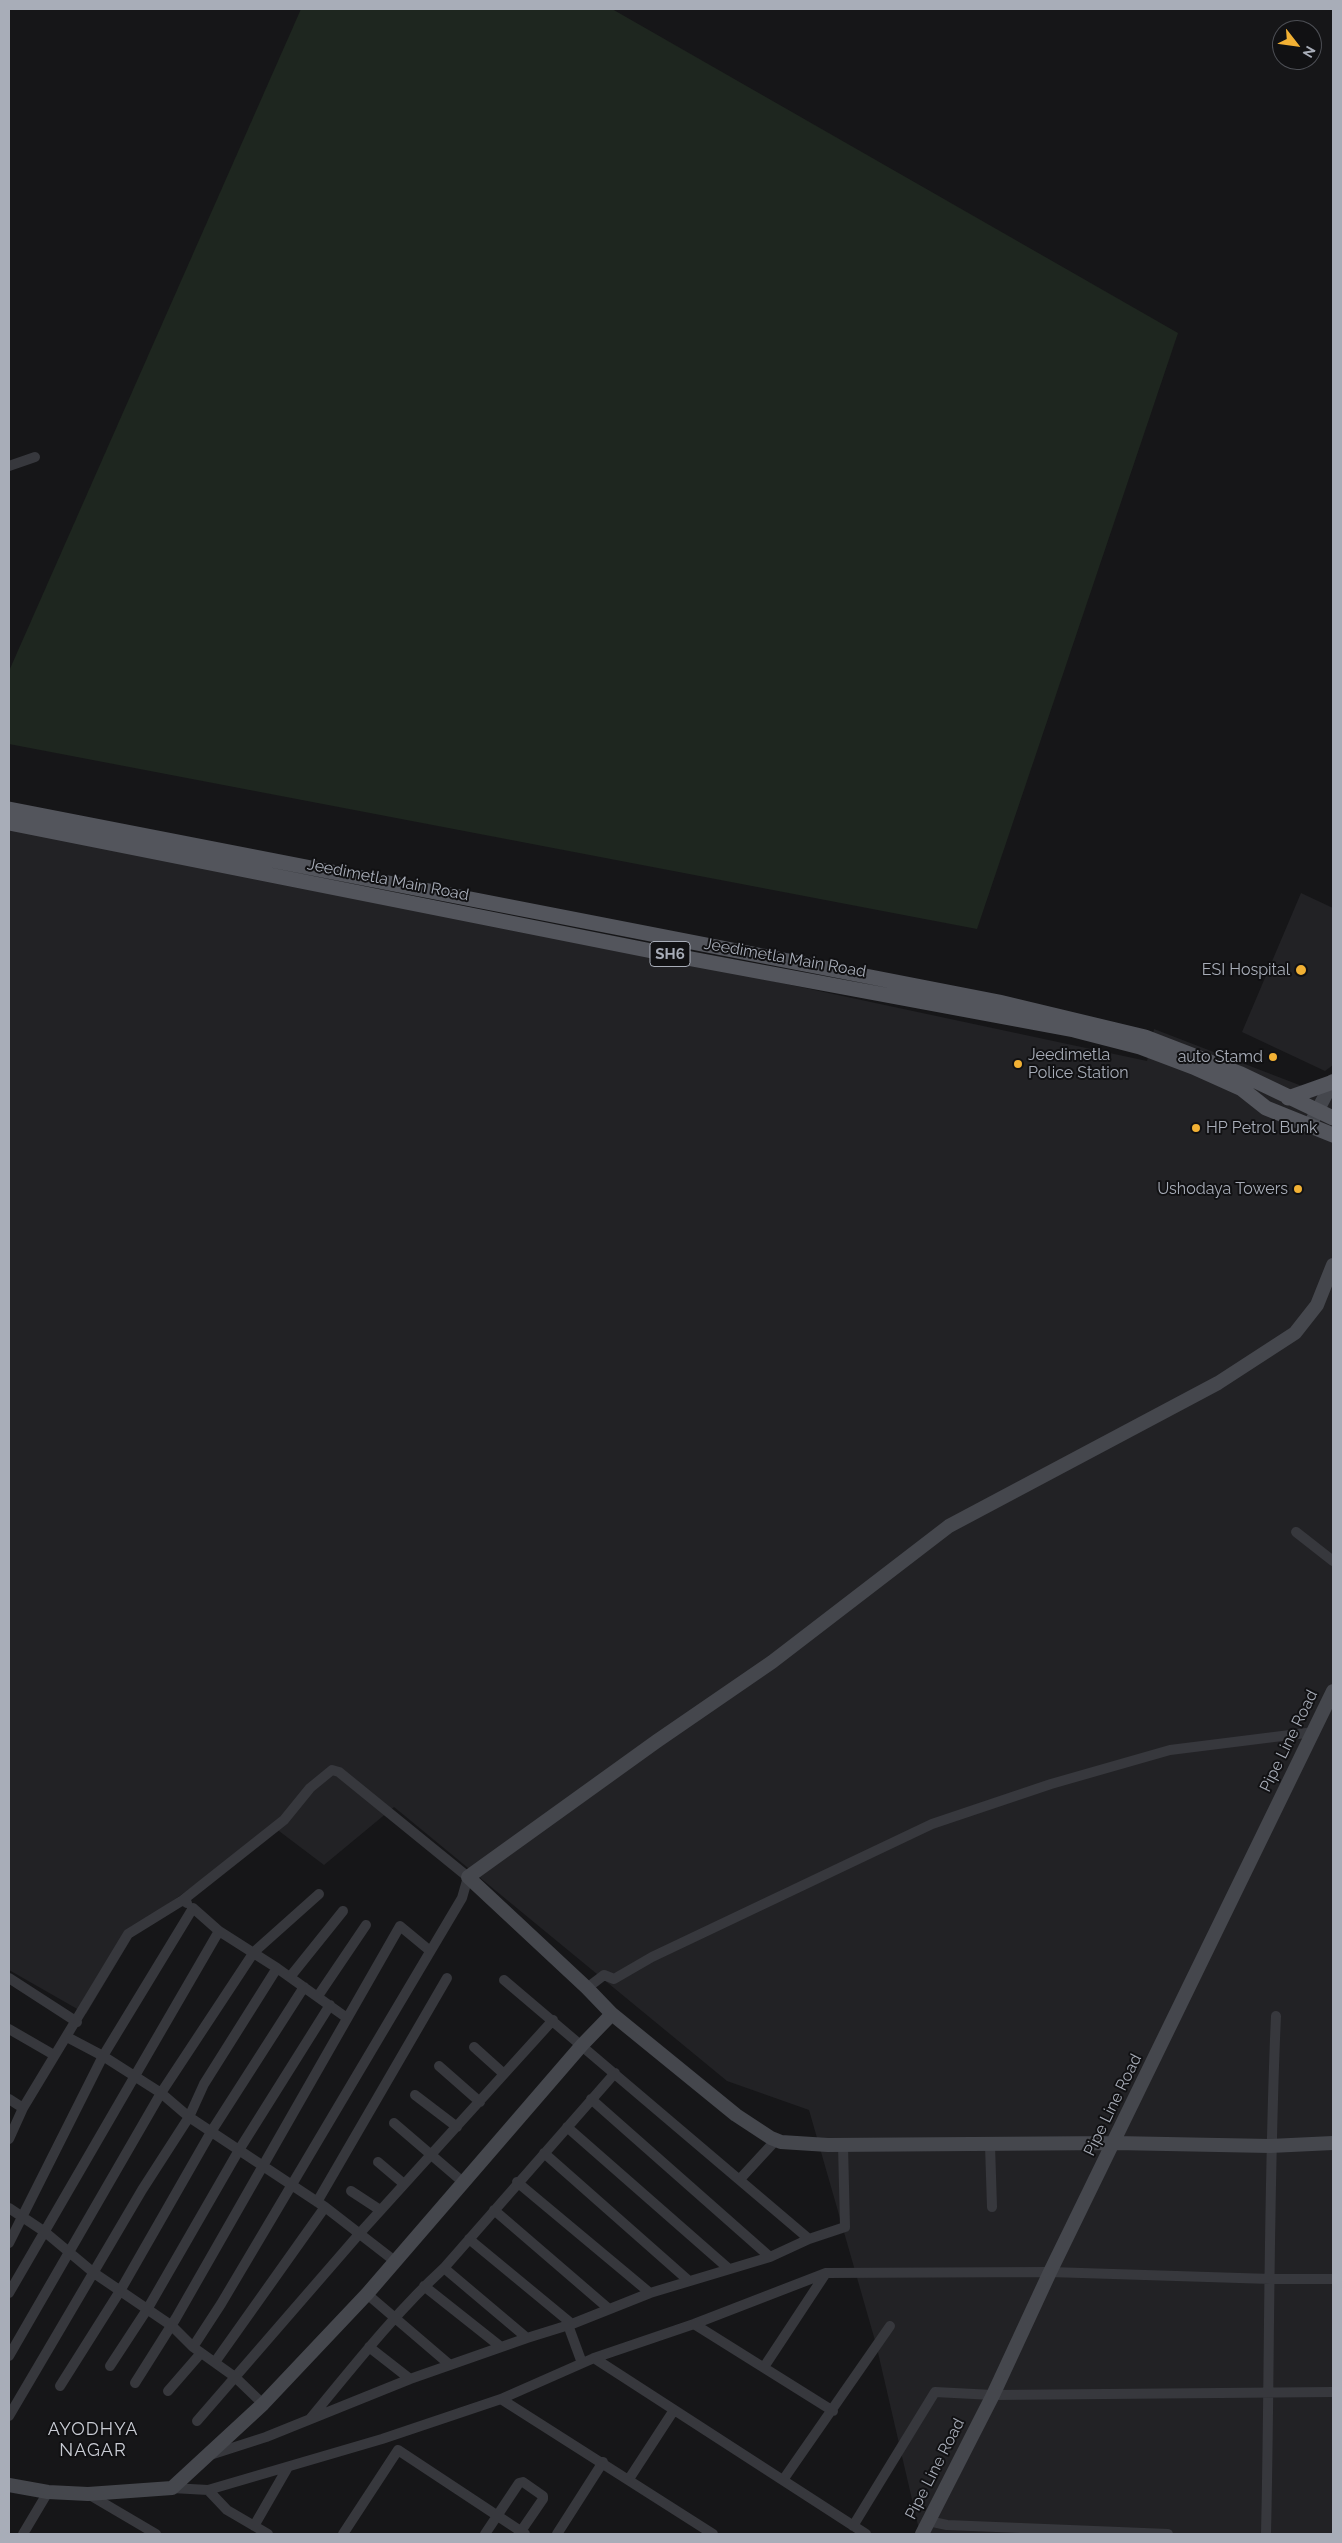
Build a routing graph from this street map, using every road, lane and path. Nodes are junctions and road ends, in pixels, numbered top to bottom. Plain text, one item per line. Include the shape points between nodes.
1 (35, 457) dead end
2 (9, 466) edge
3 (9, 810) edge
4 (9, 823) edge
5 (997, 1008) junction
6 (1333, 1082) edge
7 (1242, 1089) junction
8 (1288, 1098) junction
9 (1314, 1115) junction
10 (1332, 1123) edge
11 (1333, 1265) edge
12 (1296, 1532) dead end
13 (1333, 1561) edge
14 (1333, 1691) edge
15 (1314, 1732) junction
16 (468, 1877) junction
17 (318, 1894) dead end
18 (183, 1900) junction
19 (193, 1908) junction
20 (344, 1911) dead end
21 (366, 1925) dead end
22 (219, 1931) junction
23 (430, 1950) junction
24 (254, 1952) junction
25 (277, 1968) junction
26 (290, 1977) junction
27 (9, 1978) edge
28 (447, 1978) dead end
29 (504, 1980) dead end
30 (304, 1987) junction
31 (588, 1988) junction
32 (318, 1996) junction
33 (330, 2005) junction
34 (612, 2014) junction
35 (1276, 2016) dead end
36 (347, 2018) junction
37 (553, 2020) junction
38 (77, 2022) junction
39 (9, 2028) edge
40 (67, 2037) junction
41 (582, 2045) junction
42 (474, 2047) dead end
43 (54, 2055) junction
44 (103, 2056) junction
45 (439, 2066) dead end
46 (615, 2073) junction
47 (504, 2074) junction
48 (135, 2076) junction
49 (161, 2093) junction
50 (415, 2095) dead end
51 (9, 2099) edge
52 (591, 2099) junction
53 (480, 2102) junction
54 (23, 2108) junction
55 (188, 2117) junction
56 (394, 2123) dead end
57 (457, 2127) junction
58 (567, 2127) junction
59 (211, 2132) junction
60 (9, 2139) edge
61 (776, 2140) junction
62 (1115, 2143) junction
63 (1333, 2143) edge
64 (843, 2145) junction
65 (990, 2145) junction
66 (1270, 2146) junction
67 (239, 2150) junction
68 (544, 2153) junction
69 (430, 2155) junction
70 (378, 2162) dead end
71 (264, 2167) junction
72 (740, 2179) junction
73 (517, 2182) junction
74 (464, 2183) junction
75 (404, 2184) junction
76 (290, 2185) junction
77 (351, 2191) dead end
78 (321, 2205) junction
79 (992, 2207) dead end
80 (9, 2208) edge
81 (380, 2210) junction
82 (494, 2210) junction
83 (22, 2216) junction
84 (45, 2232) junction
85 (360, 2233) junction
86 (469, 2239) junction
87 (809, 2239) junction
88 (9, 2244) edge
89 (68, 2251) junction
90 (770, 2257) junction
91 (396, 2262) junction
92 (444, 2268) junction
93 (730, 2269) junction
94 (1050, 2272) junction
95 (94, 2273) junction
96 (826, 2273) junction
97 (1333, 2278) edge
98 (1271, 2279) junction
99 (689, 2281) junction
100 (424, 2286) junction
101 (120, 2291) junction
102 (9, 2293) edge
103 (650, 2293) junction
104 (367, 2294) junction
105 (148, 2308) junction
106 (609, 2309) junction
107 (396, 2318) junction
108 (694, 2324) junction
109 (570, 2325) junction
110 (172, 2326) junction
111 (890, 2326) dead end
112 (527, 2338) junction
113 (369, 2347) junction
114 (501, 2347) junction
115 (197, 2350) junction
116 (9, 2356) edge
117 (594, 2358) junction
118 (215, 2362) junction
119 (582, 2363) junction
120 (450, 2365) junction
121 (110, 2366) dead end
122 (764, 2367) junction
123 (235, 2377) junction
124 (410, 2379) junction
125 (135, 2383) dead end
126 (60, 2386) dead end
127 (168, 2391) dead end
128 (1270, 2392) junction
129 (1333, 2392) edge
130 (992, 2395) junction
131 (501, 2399) junction
132 (263, 2404) junction
133 (674, 2410) junction
134 (833, 2411) junction
135 (9, 2416) edge
136 (308, 2420) junction
137 (197, 2421) dead end
138 (382, 2439) junction
139 (398, 2450) junction
140 (207, 2456) junction
141 (603, 2462) junction
142 (288, 2467) junction
143 (629, 2479) junction
144 (783, 2480) junction
145 (9, 2485) edge
146 (172, 2488) junction
147 (208, 2490) junction
148 (48, 2492) junction
149 (88, 2494) junction
150 (497, 2516) junction
151 (928, 2521) junction
152 (254, 2526) junction
153 (853, 2526) junction
154 (948, 2530) edge
155 (522, 2533) edge
156 (23, 2534) edge
157 (156, 2534) edge
158 (268, 2534) edge
159 (343, 2534) edge
160 (485, 2534) edge
161 (557, 2534) edge
162 (713, 2534) edge
163 (866, 2534) edge
164 (922, 2534) edge
165 (1168, 2534) edge
166 (1266, 2534) edge

1 - 2 street
3 - 5 main road, Jeedimetla Main Road / SH6
4 - 5 main road, Jeedimetla Main Road / SH6 via 692,959
5 - 7 main road, Jeedimetla Main Road / SH6 via 1140,1047
5 - 8 main road, Jeedimetla Main Road / SH6 via 1145,1037 1213,1062
6 - 8 main road
6 - 9 street
7 - 9 main road
7 - 10 main road, Jeedimetla Main Road / SH6 via 1266,1108
8 - 9 main road, Jeedimetla Main Road / SH6
9 - 10 main road, Jeedimetla Main Road / SH6
11 - 16 street via 1317,1305 1295,1333 1218,1383 949,1526 772,1662
12 - 13 street
14 - 15 street, Pipe Line Road
15 - 31 street via 1170,1750 1051,1784 932,1824 652,1957 614,1979 604,1975
15 - 62 street, Pipe Line Road
16 - 18 street via 340,1772 332,1770 310,1788 284,1820
16 - 23 street via 462,1898
16 - 31 street
17 - 24 street
18 - 19 street
18 - 38 street via 128,1934
19 - 22 street
19 - 44 street
20 - 26 street
21 - 32 street
22 - 24 street
22 - 48 street
23 - 36 street via 400,1926
23 - 76 street
24 - 25 street
24 - 49 street
25 - 26 street
25 - 55 street via 204,2084
26 - 30 street
27 - 38 street
28 - 78 street
29 - 37 street
30 - 32 street
30 - 59 street
31 - 34 street
32 - 33 street
33 - 36 street
33 - 67 street
34 - 41 street
34 - 61 street via 736,2115
35 - 66 street
36 - 71 street
37 - 41 street
37 - 47 street
38 - 40 street
39 - 43 street
40 - 43 street
40 - 44 street
41 - 46 street
41 - 74 street
42 - 47 street
43 - 54 street
44 - 48 street
44 - 83 street
45 - 53 street
46 - 52 street
46 - 72 street
47 - 53 street
48 - 49 street
48 - 84 street
49 - 55 street
49 - 89 street
50 - 57 street
51 - 54 street
52 - 58 street
52 - 90 street
53 - 57 street
54 - 60 street
55 - 59 street
55 - 95 street
56 - 69 street
57 - 69 street
58 - 68 street
58 - 93 street
59 - 67 street
59 - 101 street
61 - 64 street
61 - 72 street
62 - 65 street
62 - 66 street
62 - 94 street, Pipe Line Road
63 - 66 street
64 - 65 street
64 - 87 street via 845,2227
65 - 79 street
66 - 98 street
67 - 71 street
67 - 105 street
68 - 73 street
68 - 99 street
69 - 74 street
69 - 75 street
70 - 75 street
71 - 76 street
71 - 110 street
72 - 87 street
73 - 82 street
73 - 103 street
74 - 91 street
75 - 81 street
76 - 78 street
76 - 115 street
77 - 81 street
78 - 85 street
78 - 118 street via 269,2289
80 - 83 street
81 - 85 street
82 - 86 street
82 - 106 street
83 - 84 street
83 - 88 street
84 - 89 street
84 - 102 street
85 - 91 street
85 - 123 street
86 - 92 street
86 - 109 street
87 - 90 street
89 - 95 street
89 - 116 street
90 - 93 street
91 - 104 street
92 - 100 street
92 - 112 street
93 - 99 street
94 - 96 street
94 - 98 street
94 - 130 street, Pipe Line Road
95 - 101 street
95 - 135 street
96 - 108 street
96 - 122 street
97 - 98 street
98 - 128 street
99 - 103 street
100 - 107 street
100 - 114 street
101 - 105 street
101 - 126 street
103 - 106 street
104 - 107 street
104 - 132 street
105 - 110 street
105 - 121 street
106 - 109 street
107 - 113 street
107 - 120 street
108 - 117 street
108 - 122 street
109 - 112 street
109 - 119 street
110 - 115 street
110 - 125 street
111 - 134 street
112 - 114 street
113 - 124 street
113 - 136 street
114 - 120 street
115 - 118 street
115 - 127 street
117 - 119 street
117 - 133 street
118 - 123 street
119 - 131 street
120 - 124 street
122 - 134 street
123 - 132 street
123 - 137 street
124 - 136 street
128 - 129 street
128 - 130 street
128 - 166 street
130 - 151 street, Pipe Line Road
130 - 153 street via 935,2392
131 - 138 street
131 - 141 street
132 - 140 street
133 - 143 street
133 - 144 street
134 - 144 street
136 - 140 street
138 - 139 street
138 - 142 street
139 - 150 street
139 - 159 street
140 - 146 street
141 - 143 street
141 - 161 street
142 - 147 street
142 - 152 street
143 - 162 street
144 - 153 street
145 - 148 street
146 - 147 street
146 - 149 street
147 - 152 street via 227,2510
148 - 149 street
148 - 156 street
149 - 157 street
150 - 155 street
150 - 155 street via 519,2483 523,2482 544,2499
150 - 160 street
151 - 154 street
151 - 164 street, Pipe Line Road
152 - 158 street
153 - 163 street
154 - 165 street

